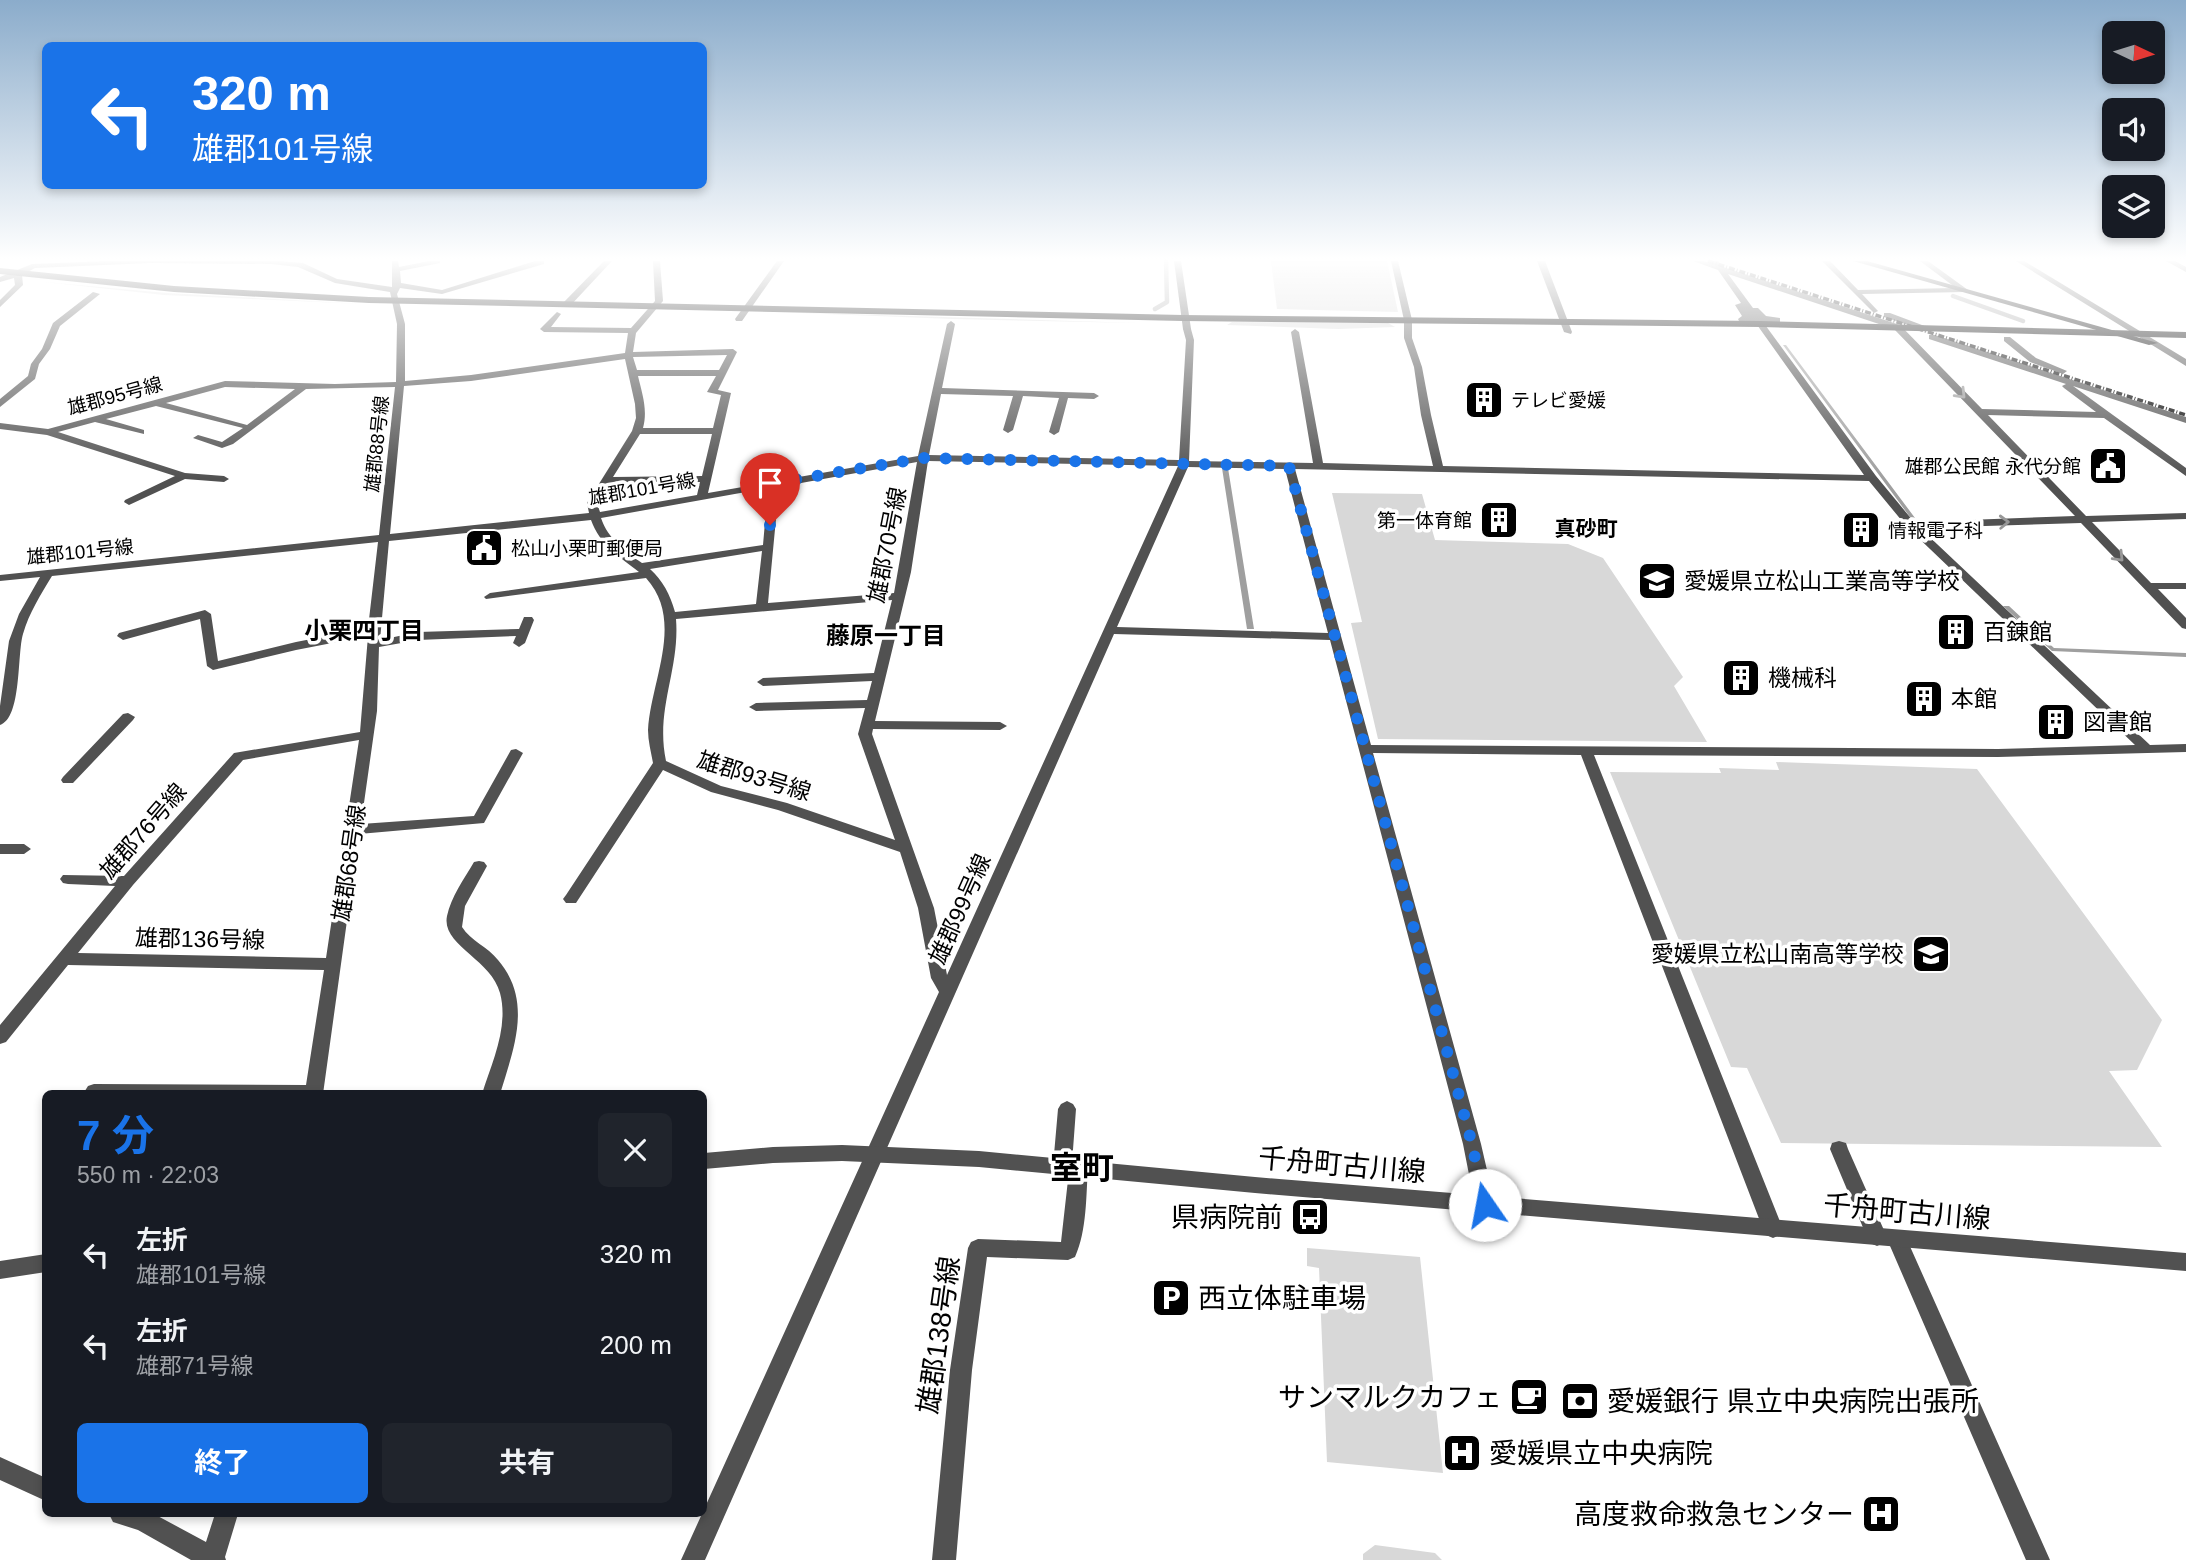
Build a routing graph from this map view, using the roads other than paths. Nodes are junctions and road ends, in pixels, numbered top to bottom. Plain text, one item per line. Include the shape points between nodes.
1 (52, 334) edge
2 (401, 334) edge
3 (633, 334) edge
4 (949, 334) edge
5 (1188, 334) edge
6 (1296, 334) edge
7 (1410, 334) edge
8 (1768, 334) edge
9 (1868, 334) edge
10 (1903, 334) edge
11 (1924, 334) edge
12 (1931, 334) edge
13 (1939, 334) edge
14 (2123, 334) edge
15 (2138, 334) edge
16 (2157, 334) edge
17 (2186, 335) edge
18 (1906, 337) junction
19 (2007, 339) junction
20 (2153, 343) junction
21 (2186, 344) edge
22 (629, 357) junction
23 (2186, 363) edge
24 (635, 373) junction
25 (722, 373) junction
26 (2057, 379) junction
27 (400, 384) junction
28 (303, 387) junction
29 (19, 390) junction
30 (937, 391) junction
31 (0, 392) edge
32 (1019, 393) junction
33 (1064, 395) junction
34 (1094, 396) dead end
35 (0, 404) edge
36 (157, 404) junction
37 (2186, 411) edge
38 (1978, 412) junction
39 (2106, 415) junction
40 (96, 419) junction
41 (2186, 420) edge
42 (242, 425) dead end
43 (0, 426) edge
44 (1008, 430) dead end
45 (637, 431) junction
46 (717, 431) junction
47 (48, 432) junction
48 (141, 432) dead end
49 (1054, 432) dead end
50 (198, 438) dead end
51 (923, 458) junction
52 (1185, 464) junction
53 (1289, 466) junction
54 (1319, 467) junction
55 (1440, 469) junction
56 (2186, 473) edge
57 (184, 476) junction
58 (1872, 478) junction
59 (224, 479) dead end
60 (706, 479) junction
61 (607, 480) junction
62 (774, 483) junction
63 (702, 496) junction
64 (129, 502) dead end
65 (594, 516) junction
66 (2186, 516) edge
67 (2082, 519) junction
68 (1911, 525) junction
69 (386, 538) junction
70 (768, 547) junction
71 (644, 570) junction
72 (49, 572) junction
73 (0, 578) edge
74 (2147, 586) junction
75 (2186, 586) edge
76 (899, 596) junction
77 (490, 597) dead end
78 (762, 607) junction
79 (669, 616) junction
80 (2186, 625) edge
81 (1110, 630) junction
82 (523, 631) dead end
83 (123, 636) dead end
84 (1336, 637) junction
85 (374, 638) junction
86 (15, 642) junction
87 (0, 644) edge
88 (879, 677) junction
89 (763, 682) dead end
90 (872, 704) junction
91 (756, 706) dead end
92 (128, 717) dead end
93 (0, 720) edge
94 (867, 725) junction
95 (1000, 726) dead end
96 (367, 735) junction
97 (2147, 748) junction
98 (2186, 748) edge
99 (1365, 749) junction
100 (1586, 751) junction
101 (516, 752) dead end
102 (660, 763) junction
103 (68, 780) dead end
104 (353, 830) junction
105 (0, 849) edge
106 (24, 849) dead end
107 (906, 849) junction
108 (478, 866) dead end
109 (68, 879) dead end
110 (128, 881) junction
111 (571, 899) dead end
112 (65, 959) junction
113 (334, 964) junction
114 (948, 993) junction
115 (0, 1037) edge
116 (314, 1090) edge
117 (492, 1090) edge
118 (1067, 1109) dead end
119 (1839, 1149) dead end
120 (877, 1152) junction
121 (707, 1161) edge
122 (1071, 1166) junction
123 (1485, 1205) junction
124 (1773, 1229) junction
125 (1887, 1238) junction
126 (2186, 1262) edge
127 (42, 1264) edge
128 (0, 1270) edge
129 (0, 1468) edge
130 (42, 1488) edge
131 (132, 1517) edge
132 (225, 1517) edge
133 (213, 1560) edge
134 (693, 1560) edge
135 (944, 1560) edge
136 (2038, 1560) edge

1 - 29 street via 32,377
2 - 27 street, 雄郡88号線
3 - 22 street
4 - 30 street, 雄郡70号線
5 - 52 street, 雄郡99号線
6 - 54 street
7 - 55 street
8 - 58 street
9 - 18 highway
10 - 18 street
11 - 18 highway
12 - 26 street
13 - 19 highway
14 - 20 main road
15 - 20 street
16 - 17 highway
18 -> 38 street
19 - 20 highway
19 - 37 street via 2034,360
20 - 21 highway
20 - 23 street
22 - 24 street
22 - 25 street, 雄郡95号線 via 733,352
22 - 27 street, 雄郡95号線
24 - 25 street
24 - 45 street via 641,418
25 - 46 street via 712,392 726,393
26 - 39 street
26 - 41 street
27 - 28 street, 雄郡95号線
27 - 69 street, 雄郡88号線
28 - 36 street, 雄郡95号線 via 225,384
28 - 50 street via 230,442 222,445
29 - 31 street
29 - 35 street
30 - 32 street
30 - 51 street, 雄郡70号線
32 - 33 street
32 - 44 street
33 - 34 street
33 - 49 street
36 - 40 street, 雄郡95号線
36 - 42 street
38 - 39 street
38 - 67 street
39 - 56 street
40 - 47 street, 雄郡95号線
40 - 48 street
43 - 47 street
45 - 46 street
45 - 61 street
46 - 60 street
47 - 57 street
51 - 52 street, 雄郡101号線
51 - 62 street, 雄郡101号線
51 - 76 street, 雄郡70号線
52 - 53 street, 雄郡101号線
52 - 81 street, 雄郡99号線
53 - 54 street, 雄郡101号線
53 - 84 street
54 - 55 street, 雄郡101号線
55 - 58 street, 雄郡101号線
57 - 59 street
57 - 64 street
58 - 68 street
60 - 61 street
60 - 63 street
61 - 65 street via 592,503
62 - 63 street, 雄郡101号線
62 - 70 street
63 - 65 street, 雄郡101号線
65 - 69 street, 雄郡101号線
65 - 71 street via 602,536 616,552
66 - 67 street
68 -> 67 street
67 -> 74 street
68 - 97 street
69 - 72 street, 雄郡101号線
69 - 85 street, 雄郡88号線
70 - 71 street
70 - 78 street
71 - 77 street
71 - 79 street via 664,596
72 - 73 street, 雄郡101号線
72 - 86 street via 23,615
74 - 75 street
74 - 80 street
76 - 78 street
76 - 88 street, 雄郡70号線
78 - 79 street
79 - 102 street via 672,625 655,732
81 - 84 street
81 - 114 street, 雄郡99号線
82 - 85 street
83 - 85 street via 205,614 213,666 296,646
84 - 99 street
85 - 96 street, 雄郡68号線
86 - 87 street
86 - 93 street via 10,704
88 - 89 street
88 - 90 street, 雄郡70号線
90 - 91 street
90 - 94 street, 雄郡70号線
92 - 103 street
94 - 95 street
94 - 107 street, 雄郡70号線 via 865,734
96 - 104 street, 雄郡68号線
96 - 110 street, 雄郡76号線 via 239,756
97 - 98 street
97 - 100 street via 1998,753
99 - 100 street
99 - 123 street
100 - 124 street
101 - 104 street via 479,820
102 - 107 street, 雄郡93号線 via 716,789 782,806
102 - 111 street
104 - 113 street, 雄郡68号線
105 - 106 street
107 - 114 street via 926,908 939,978
108 - 117 street via 453,922 460,936 491,961 510,998 510,1030
109 - 110 street
110 - 112 street, 雄郡76号線
112 - 113 street, 雄郡136号線
112 - 115 street, 雄郡76号線
113 - 116 street, 雄郡68号線
114 - 120 street, 雄郡99号線
118 - 122 street
119 - 125 street
120 - 121 street, 千舟町古川線
120 - 122 street, 千舟町古川線
120 - 134 street, 雄郡99号線
122 - 123 street, 千舟町古川線
122 - 135 street, 雄郡138号線 via 1072,1237 1068,1251 978,1248 961,1370
123 - 124 street, 千舟町古川線
124 - 125 street, 千舟町古川線
125 - 126 street, 千舟町古川線
125 - 136 street
127 - 128 street
129 - 130 street
131 - 133 street
132 - 133 street

